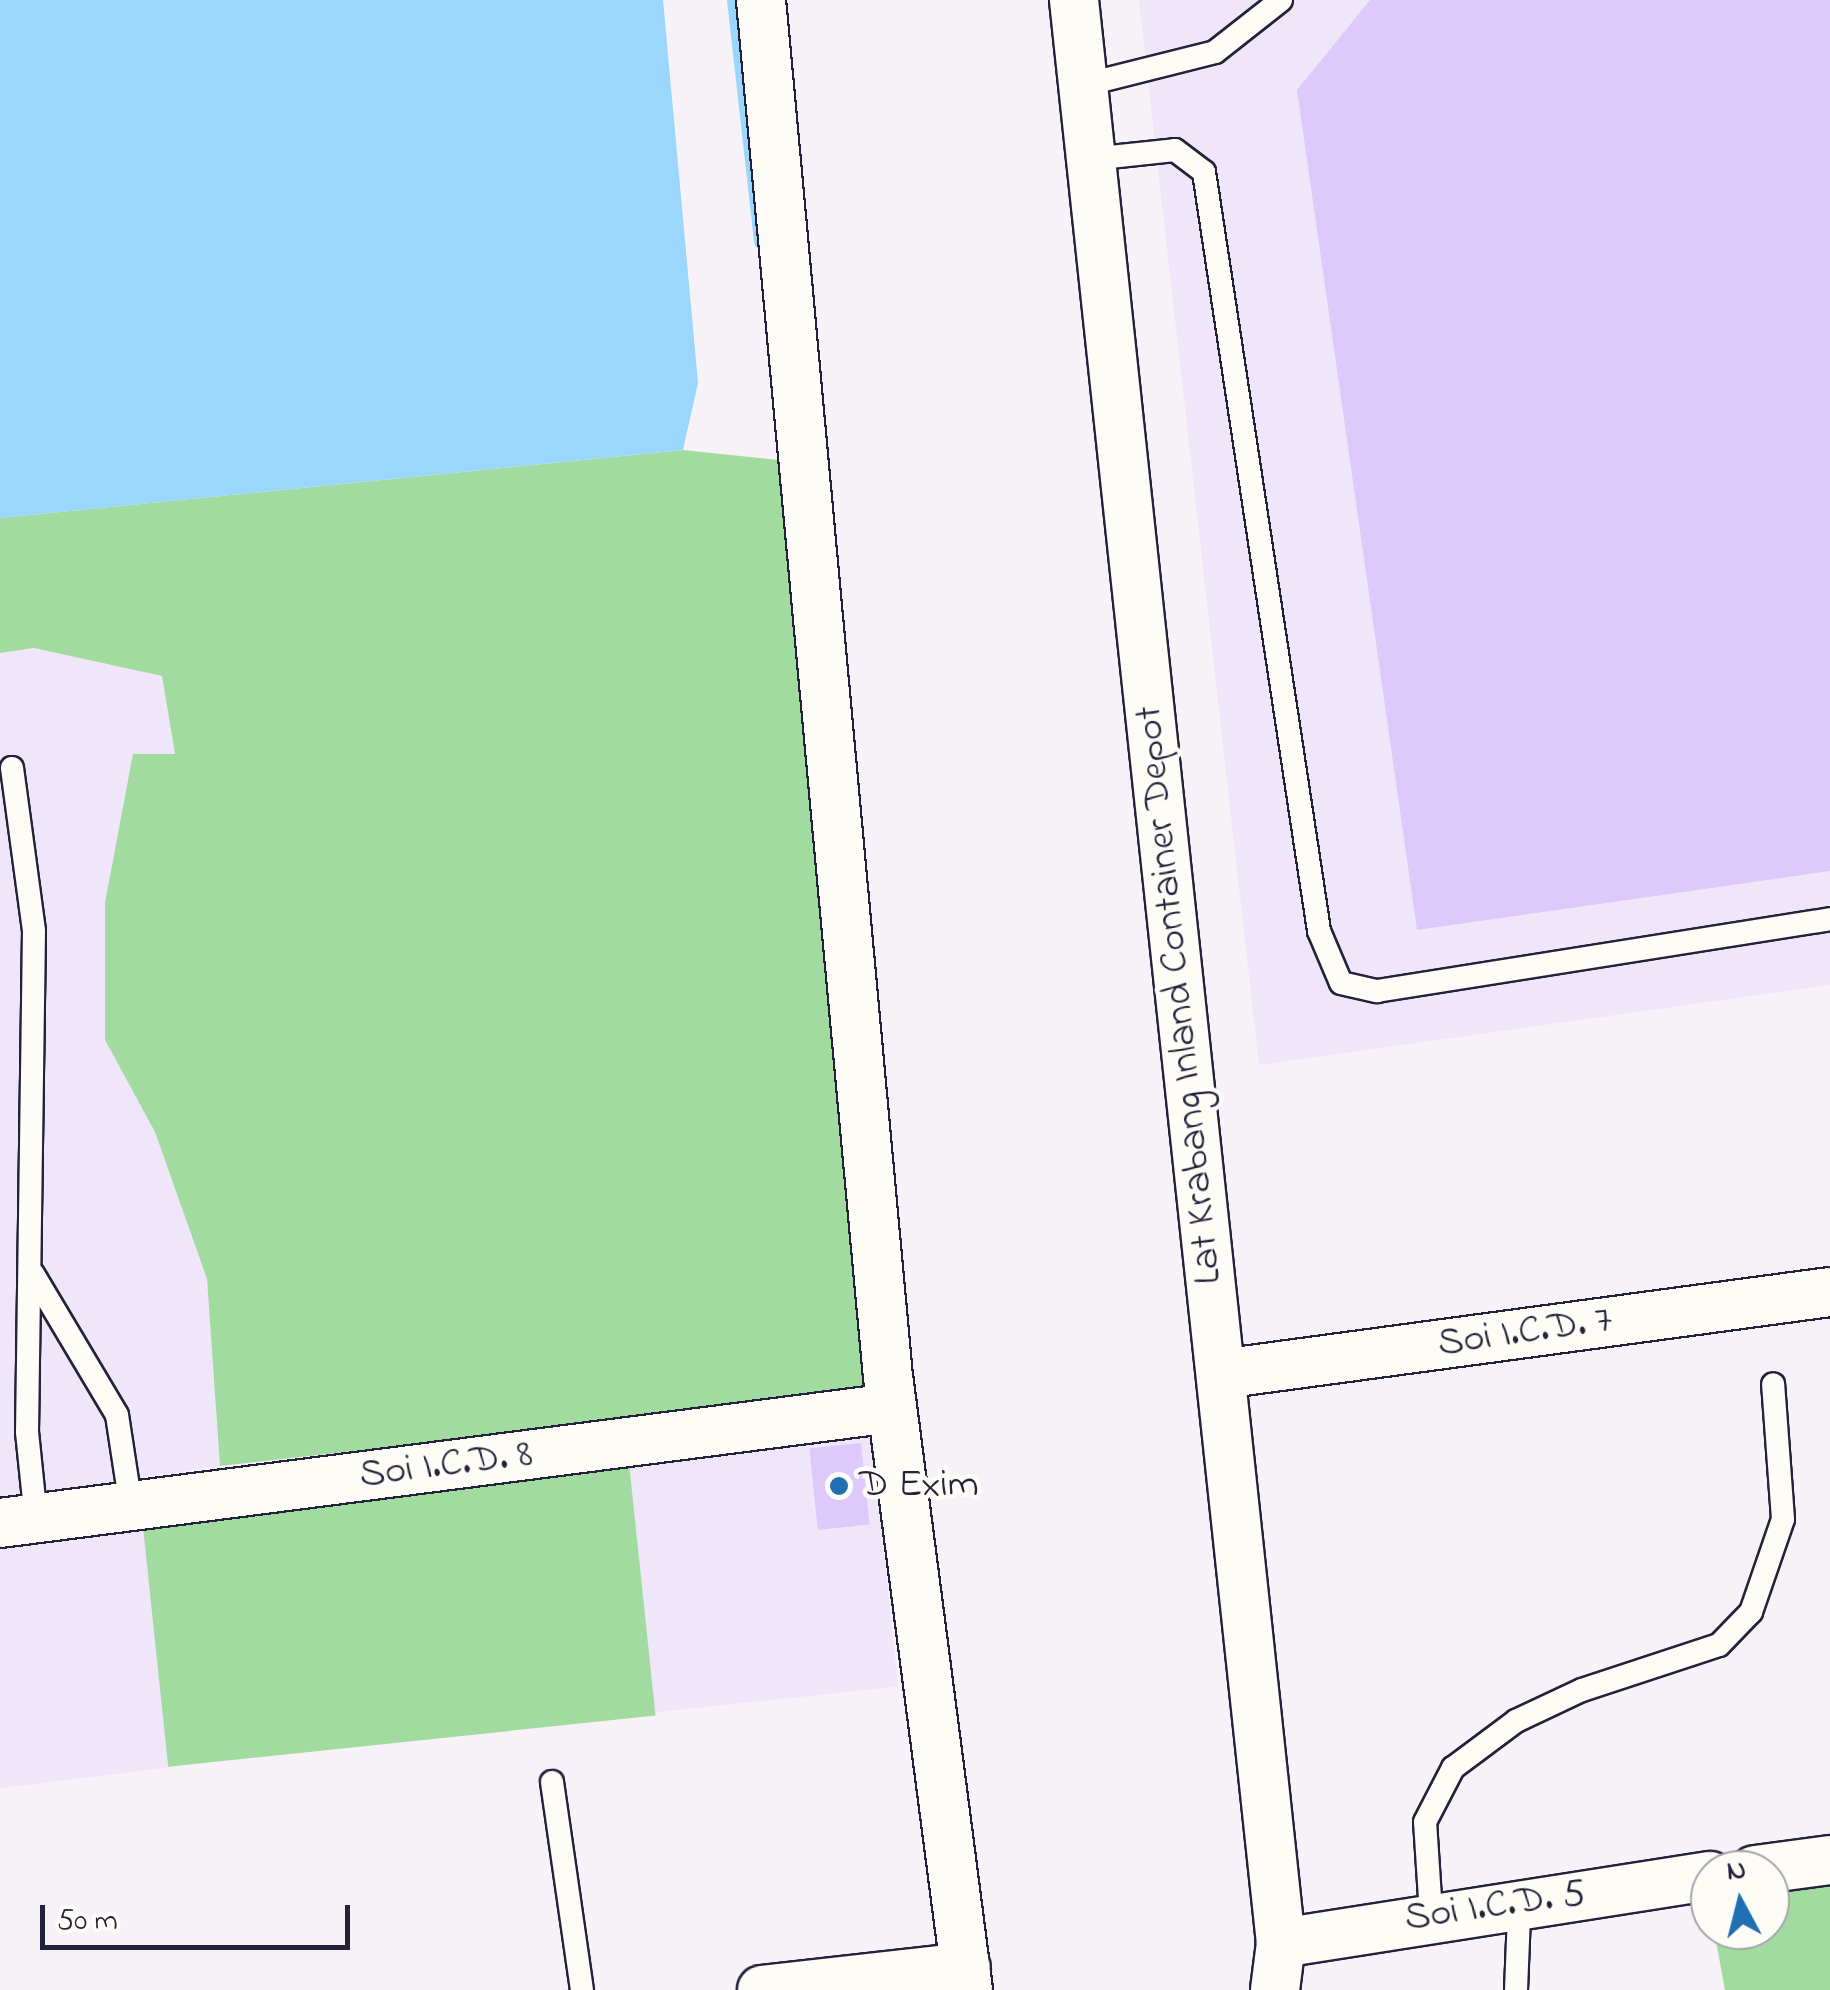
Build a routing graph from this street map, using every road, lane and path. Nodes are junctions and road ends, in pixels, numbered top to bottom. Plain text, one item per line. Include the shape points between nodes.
1 (761, 0) edge
2 (1074, 0) edge
3 (1280, 0) edge
4 (1084, 85) junction
5 (1091, 159) junction
6 (12, 768) dead end
7 (1830, 919) edge
8 (32, 1274) junction
9 (1830, 1292) edge
10 (1221, 1374) junction
11 (1772, 1384) dead end
12 (880, 1410) junction
13 (131, 1506) junction
14 (18, 1521) edge
15 (552, 1782) dead end
16 (1830, 1860) edge
17 (1790, 1865) edge
18 (1690, 1879) edge
19 (1532, 1900) junction
20 (1430, 1914) junction
21 (1281, 1943) junction
22 (954, 1974) edge
23 (582, 1990) edge
24 (762, 1990) edge
25 (1275, 1990) edge
26 (1516, 1990) edge

1 - 12 street
2 - 4 street, Lat Krabang Inland Container Depot
3 - 4 lane via 1215,52
4 - 5 street, Lat Krabang Inland Container Depot
5 - 7 lane via 1176,150 1204,172 1319,931 1341,983 1377,991
5 - 10 street, Lat Krabang Inland Container Depot
6 - 8 lane via 34,931
8 - 13 lane via 117,1415
8 - 14 lane
9 - 10 street, Soi I.C.D. 7
10 - 21 street, Lat Krabang Inland Container Depot
11 - 20 lane via 1783,1519 1750,1612 1719,1645 1582,1690 1516,1721 1453,1768 1425,1822
12 - 13 street, Soi I.C.D. 8
12 - 22 street
13 - 14 street, Soi I.C.D. 8
15 - 23 lane
16 - 17 street
18 - 19 street, Soi I.C.D. 5
19 - 20 street, Soi I.C.D. 5
19 - 26 lane via 1518,1915
20 - 21 street, Soi I.C.D. 5
21 - 25 street, Lat Krabang Inland Container Depot
22 - 24 street

